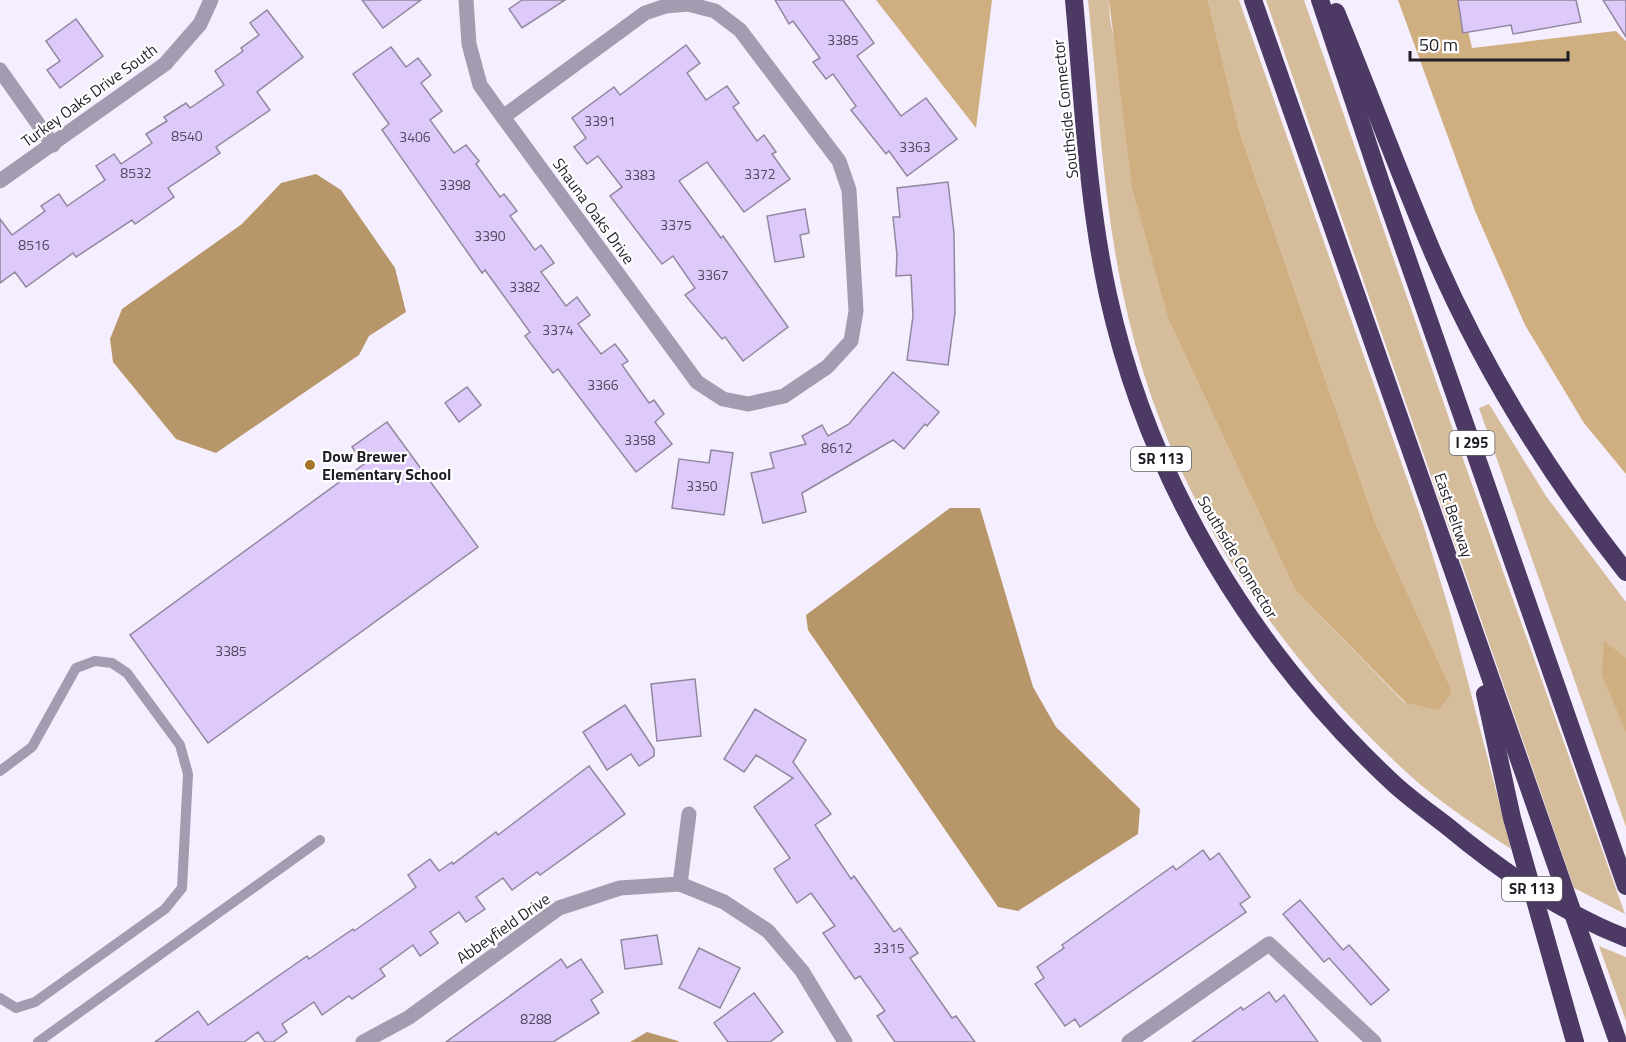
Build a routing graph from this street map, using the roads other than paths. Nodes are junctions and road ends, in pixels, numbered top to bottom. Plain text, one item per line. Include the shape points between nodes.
1 (211, 0) edge
2 (466, 0) edge
3 (1074, 0) edge
4 (1253, 0) edge
5 (1320, 0) edge
6 (1331, 0) edge
7 (0, 70) edge
8 (503, 117) junction
9 (52, 145) junction
10 (0, 181) edge
11 (1626, 573) edge
12 (1469, 616) junction
13 (0, 771) edge
14 (689, 814) dead end
15 (320, 840) dead end
16 (680, 884) junction
17 (1626, 885) edge
18 (1626, 938) edge
19 (0, 998) edge
20 (38, 1042) edge
21 (363, 1042) edge
22 (845, 1042) edge
23 (1129, 1042) edge
24 (1374, 1042) edge
25 (1575, 1042) edge
26 (1618, 1042) edge

1 - 9 street, Turkey Oaks Drive South via 200,24 165,64
2 - 8 street, Shauna Oaks Drive via 469,44 480,85
3 - 18 highway, Southside Connector / SR 113, bridge via 1097,232 1108,296 1128,369 1162,462 1187,516 1277,657 1330,720 1393,784 1482,855 1536,892
4 - 12 highway, East Beltway
5 - 17 highway, I 295
6 - 11 highway via 1434,254 1478,345 1533,438
7 - 9 street
8 - 8 street, Shauna Oaks Drive via 697,382 723,399 748,404 784,396 827,367 851,341 856,311 849,190 839,161 740,30 715,11 688,4 645,13
9 - 10 street, Turkey Oaks Drive South
12 - 25 highway via 1512,818
12 - 26 highway, East Beltway
13 - 19 lane via 32,747 76,668 95,661 112,663 127,673 180,746 188,774 182,888 165,909 35,1002 16,1008
14 - 16 street
15 - 20 lane
16 - 21 street, Abbeyfield Drive via 620,888 559,908 408,1018
16 - 22 street via 724,902 768,931 802,971
23 - 24 street via 1269,944

